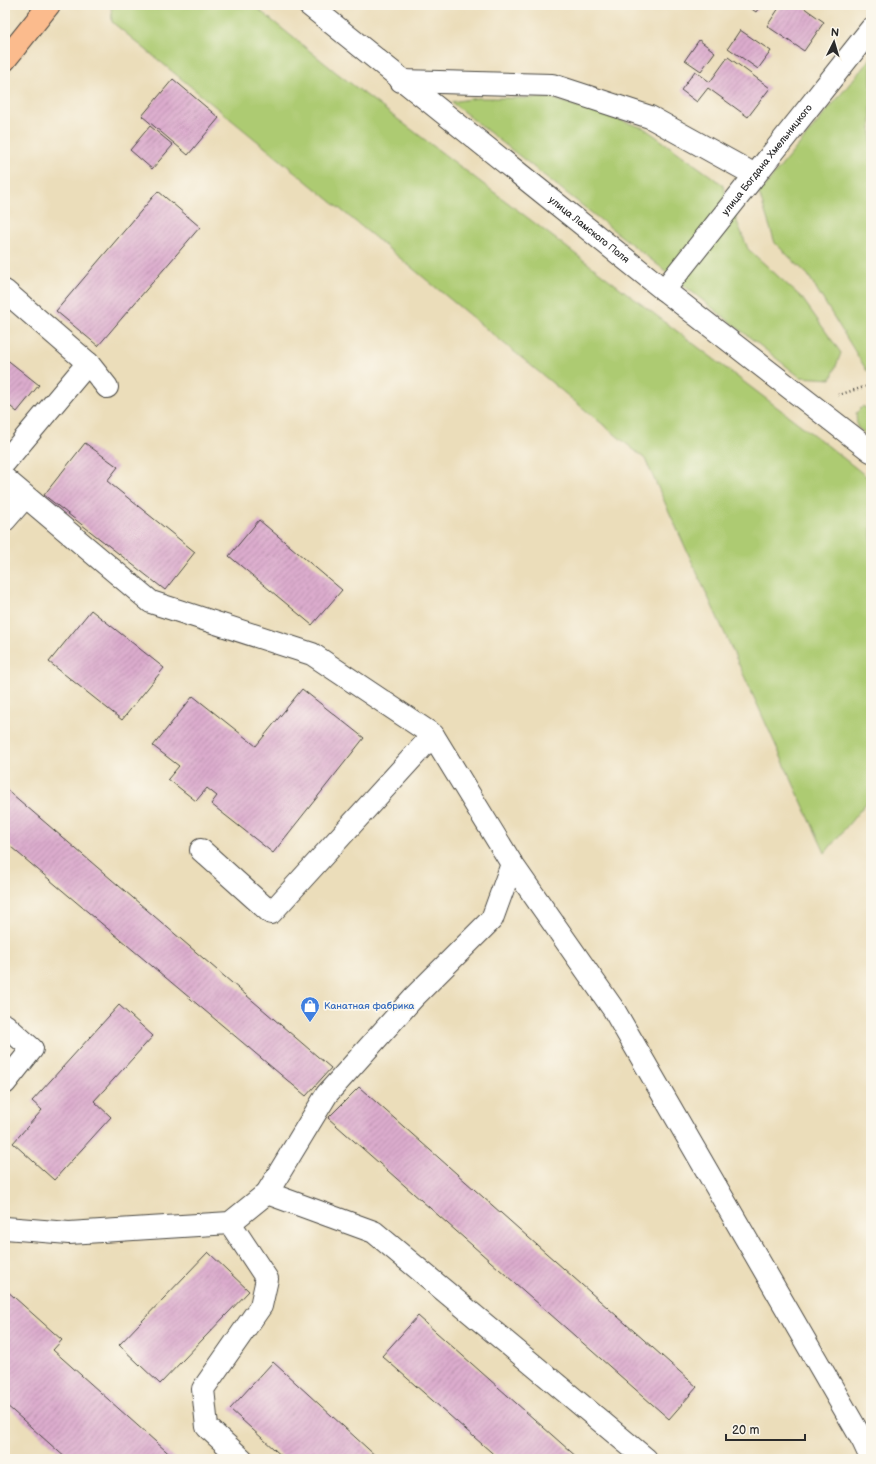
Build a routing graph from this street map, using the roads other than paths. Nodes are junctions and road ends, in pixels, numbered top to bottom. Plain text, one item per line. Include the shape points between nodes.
1 (49, 5) edge
2 (309, 5) edge
3 (871, 29) edge
4 (5, 60) edge
5 (401, 81) junction
6 (755, 175) junction
7 (664, 290) junction
8 (5, 291) edge
9 (88, 363) junction
10 (107, 387) dead end
11 (871, 451) edge
12 (5, 462) edge
13 (5, 479) edge
14 (25, 497) junction
15 (5, 520) edge
16 (433, 735) junction
17 (201, 850) dead end
18 (512, 864) junction
19 (5, 1025) edge
20 (5, 1084) edge
21 (267, 1194) junction
22 (230, 1223) junction
23 (5, 1228) edge
24 (871, 1458) edge
25 (242, 1459) edge
26 (646, 1459) edge

1 - 4 main road
2 - 5 street, улица Ламского Поля
3 - 6 street, улица Богдана Хмельницкого
5 - 6 street via 552,85 650,117
5 - 7 street, улица Ламского Поля
6 - 7 street, улица Богдана Хмельницкого
7 - 11 street, улица Ламского Поля
8 - 9 street
9 - 10 street
9 - 12 street
13 - 14 street
14 - 15 street
14 - 16 street via 151,602 312,654
16 - 17 street via 271,913
16 - 18 street
18 - 21 street via 492,919 414,998 327,1094
18 - 24 street via 614,1010 860,1434
19 - 20 street via 32,1049
21 - 22 street
21 - 26 street via 374,1232
22 - 23 street via 70,1233
22 - 25 street via 267,1279 261,1306 203,1389 206,1427

